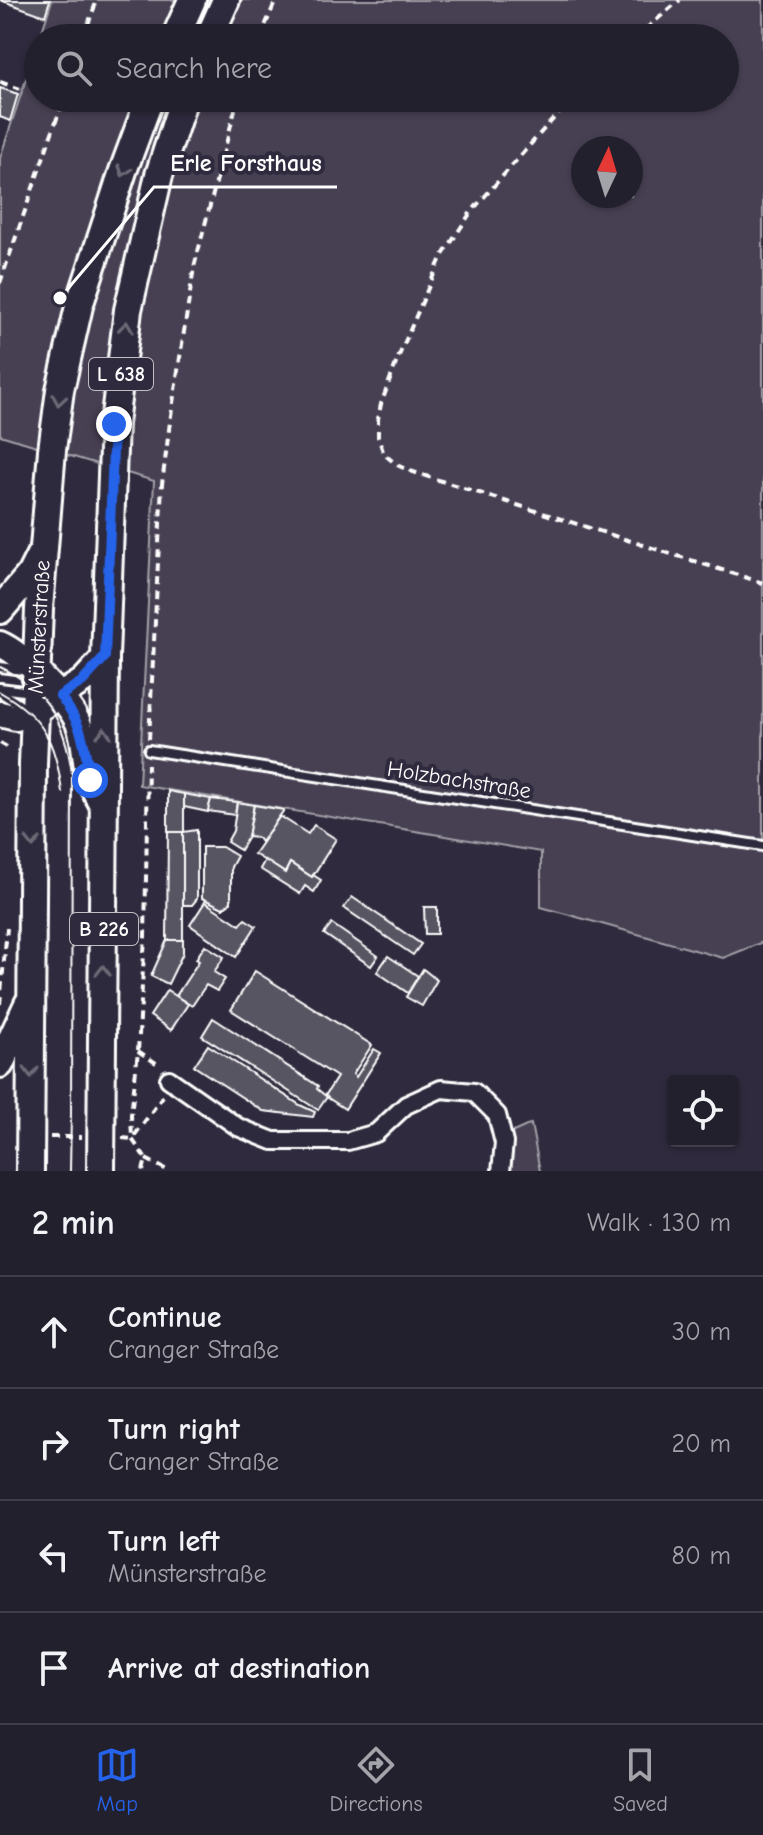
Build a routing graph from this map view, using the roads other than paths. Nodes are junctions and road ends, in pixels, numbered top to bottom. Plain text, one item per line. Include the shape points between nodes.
1 (192, 0) edge
2 (226, 0) edge
3 (181, 24) edge
4 (215, 24) edge
5 (145, 112) edge
6 (179, 112) edge
7 (44, 549) junction
8 (0, 610) edge
9 (0, 644) edge
10 (105, 657) junction
11 (0, 667) edge
12 (0, 690) edge
13 (45, 698) junction
14 (0, 714) edge
15 (0, 722) edge
16 (149, 750) road end
17 (22, 759) junction
18 (104, 809) junction
19 (763, 846) edge
20 (33, 994) junction
21 (0, 1064) edge
22 (169, 1079) road end
23 (30, 1171) edge
24 (101, 1171) edge
25 (501, 1171) edge

1 - 3 main road
2 - 4 main road
5 -> 7 main road, Münsterstraße / L 638 via 79,306 58,405
10 -> 6 main road, L 638 via 114,424 128,310
7 - 8 main road
7 - 13 main road, Münsterstraße / L 638
9 - 13 main road, B 226
10 - 13 main road via 83,681
18 -> 10 main road, L 638
11 - 13 lane
12 - 13 lane
12 - 13 lane via 17,701
13 - 14 main road via 16,718
13 - 17 main road, Münsterstraße
13 - 18 main road, B 226 via 73,712 90,780
15 - 17 main road via 19,734
16 - 19 lane, Holzbachstraße
17 -> 20 main road, Münsterstraße
24 -> 18 main road, B 226
20 - 21 main road
20 -> 23 main road, Münsterstraße
22 - 25 street via 238,1127 273,1141 348,1141 376,1133 406,1105 441,1089 474,1092 497,1115 504,1143

